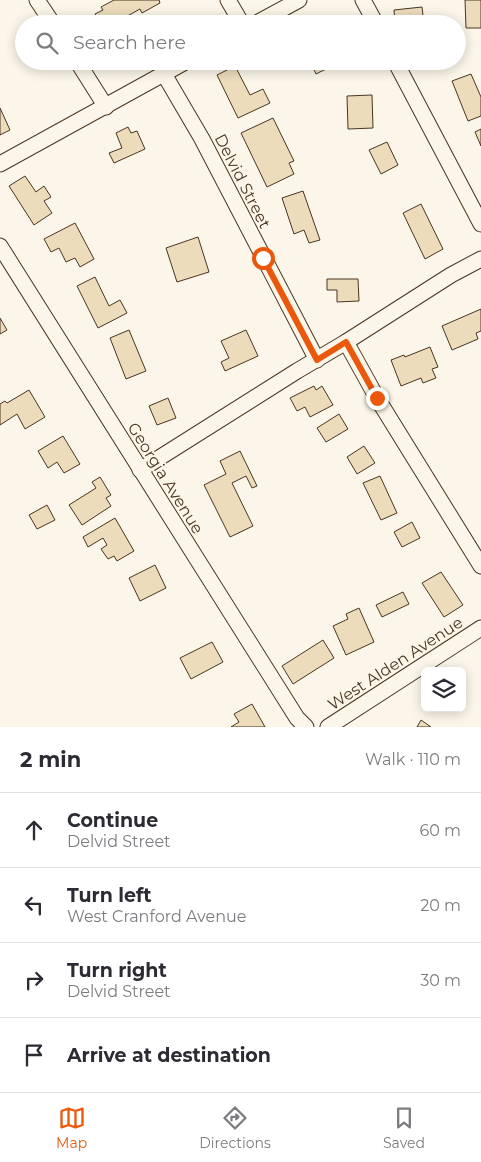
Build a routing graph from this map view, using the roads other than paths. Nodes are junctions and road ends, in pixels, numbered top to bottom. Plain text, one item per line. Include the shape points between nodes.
1 (37, 0) edge
2 (228, 0) edge
3 (299, 0) edge
4 (363, 0) edge
5 (47, 15) edge
6 (237, 15) edge
7 (272, 15) edge
8 (371, 15) edge
9 (83, 70) edge
10 (171, 70) edge
11 (401, 70) edge
12 (164, 74) junction
13 (106, 107) junction
14 (0, 164) edge
15 (481, 224) edge
16 (0, 246) edge
17 (481, 259) edge
18 (346, 342) junction
19 (317, 360) junction
20 (140, 470) junction
21 (481, 566) edge
22 (481, 628) edge
23 (306, 727) edge
24 (328, 727) edge

1 - 5 street
2 - 6 street
3 - 7 street
4 - 8 street
9 - 13 street
10 - 12 street
11 - 15 street
12 - 13 street
12 - 19 street, Delvid Street via 202,139
13 - 14 street
16 - 20 street, Georgia Avenue
17 - 18 street via 451,274
18 - 19 street
18 - 21 street
19 - 20 street
20 - 23 street, Georgia Avenue via 281,694
22 - 24 street, West Alden Avenue

